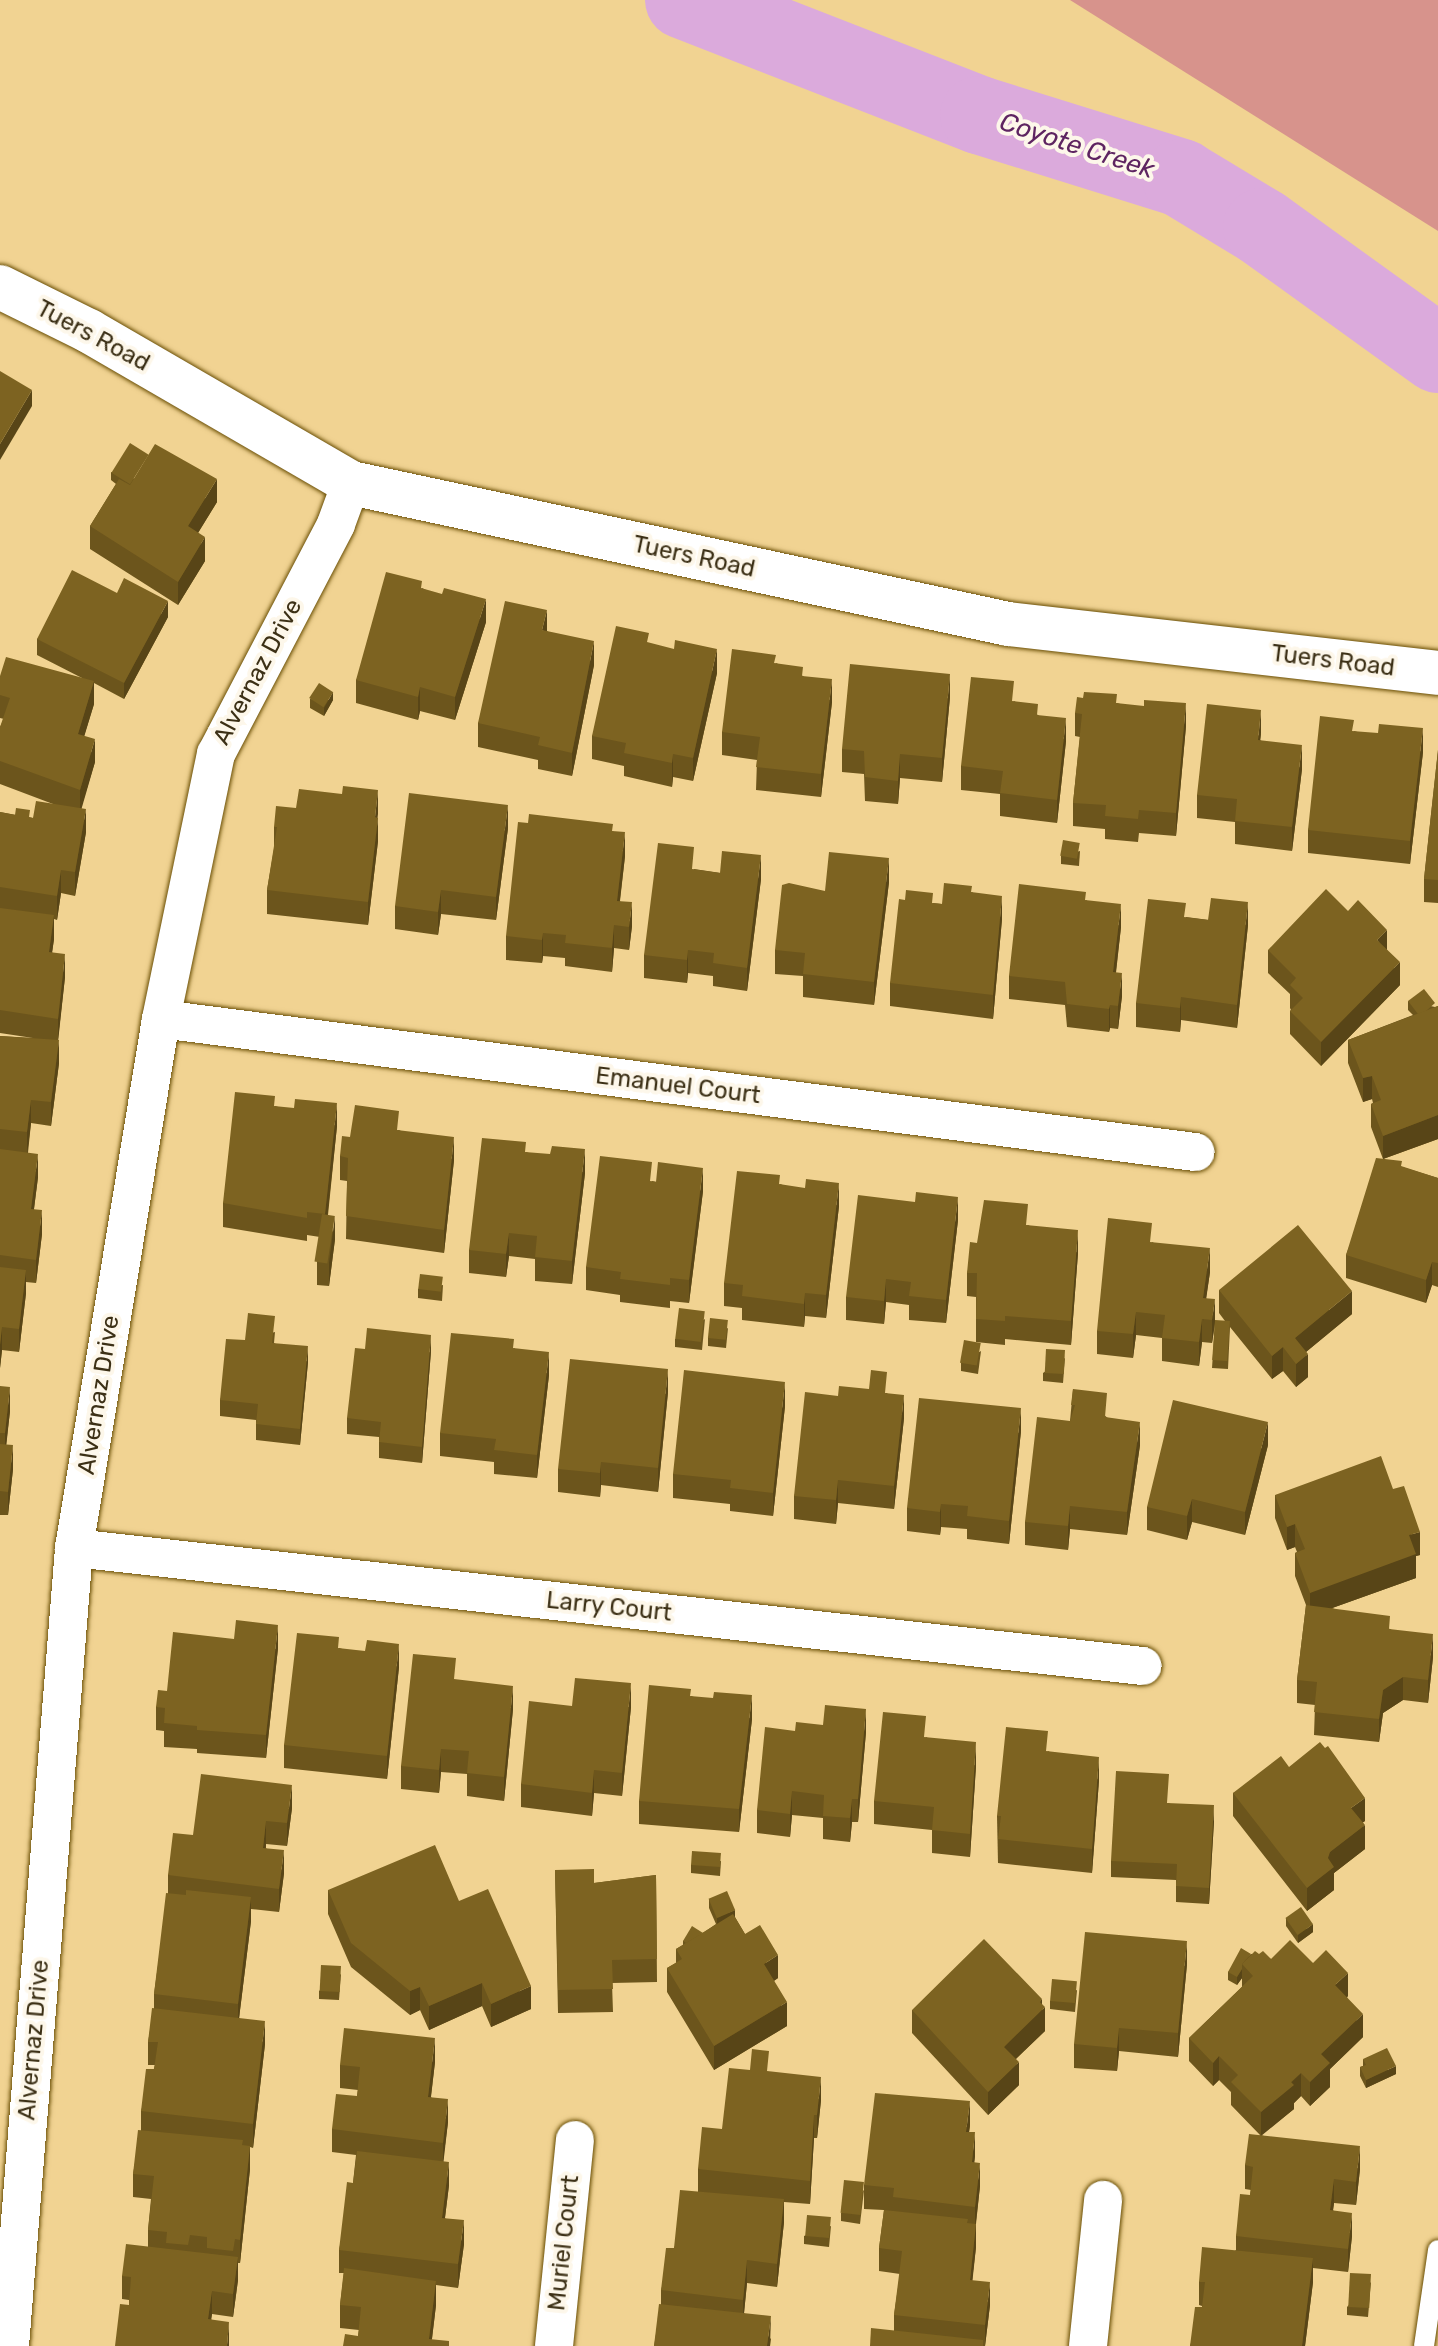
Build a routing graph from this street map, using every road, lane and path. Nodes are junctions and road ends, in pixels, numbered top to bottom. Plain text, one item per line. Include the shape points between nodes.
1 (0, 287) edge
2 (351, 483) junction
3 (1438, 673) edge
4 (161, 1019) junction
5 (1195, 1152) dead end
6 (74, 1548) junction
7 (1143, 1666) dead end
8 (575, 2140) dead end
9 (1103, 2200) dead end
10 (1438, 2250) edge
11 (10, 2346) edge
12 (554, 2346) edge
13 (1088, 2346) edge
14 (1424, 2346) edge

1 - 2 street, Tuers Road via 89,331
2 - 3 street, Tuers Road via 1008,624
2 - 4 street, Alvernaz Drive via 336,524 216,754
4 - 5 street, Emanuel Court
4 - 6 street, Alvernaz Drive
6 - 7 street, Larry Court
6 - 11 street, Alvernaz Drive
8 - 12 street, Muriel Court
9 - 13 street
10 - 14 lane

